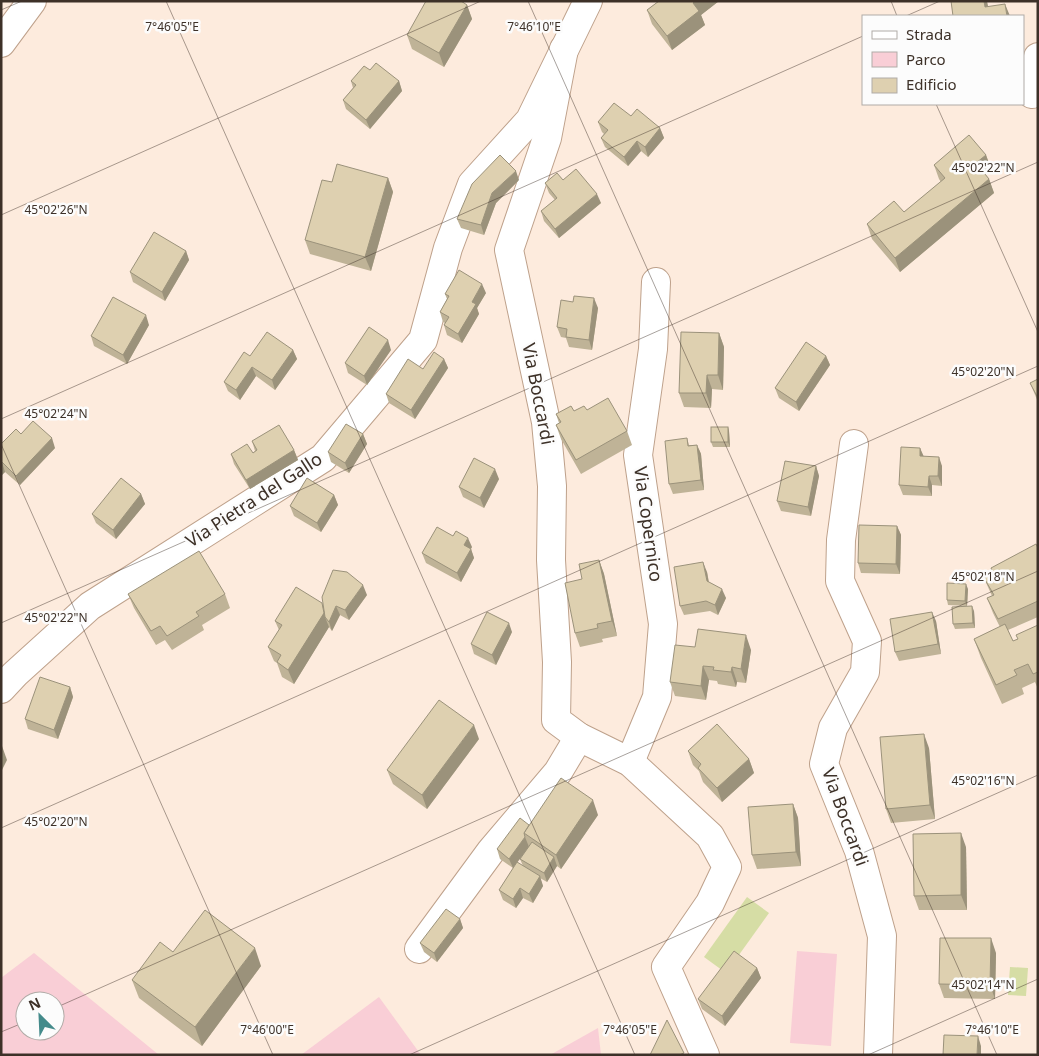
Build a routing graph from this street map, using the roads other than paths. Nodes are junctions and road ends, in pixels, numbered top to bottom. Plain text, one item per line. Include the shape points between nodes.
1 (32, 1) edge
2 (588, 1) edge
3 (1, 43) edge
4 (564, 49) junction
5 (1038, 57) edge
6 (1032, 94) dead end
7 (656, 282) dead end
8 (854, 444) dead end
9 (1, 689) edge
10 (579, 737) junction
11 (630, 762) junction
12 (419, 949) edge
13 (705, 1055) edge
14 (878, 1055) edge

1 - 3 street
2 - 4 street, Via Pietra del Gallo
4 - 9 street, Via Pietra del Gallo via 530,120 472,184 448,248 423,340 323,458 90,606
4 - 10 street, Via Boccardi via 547,138 509,250 546,422 552,486 556,720
5 - 6 street
7 - 11 street, Via Copernico via 654,349 638,455 663,624 657,697
8 - 14 street, Via Boccardi via 841,540 840,581 868,641 865,672 834,728 824,764 859,851 882,936
10 - 11 street, Via Boccardi
10 - 12 street via 558,772 491,851
11 - 13 street, Via Boccardi via 710,836 727,867 710,903 666,967

